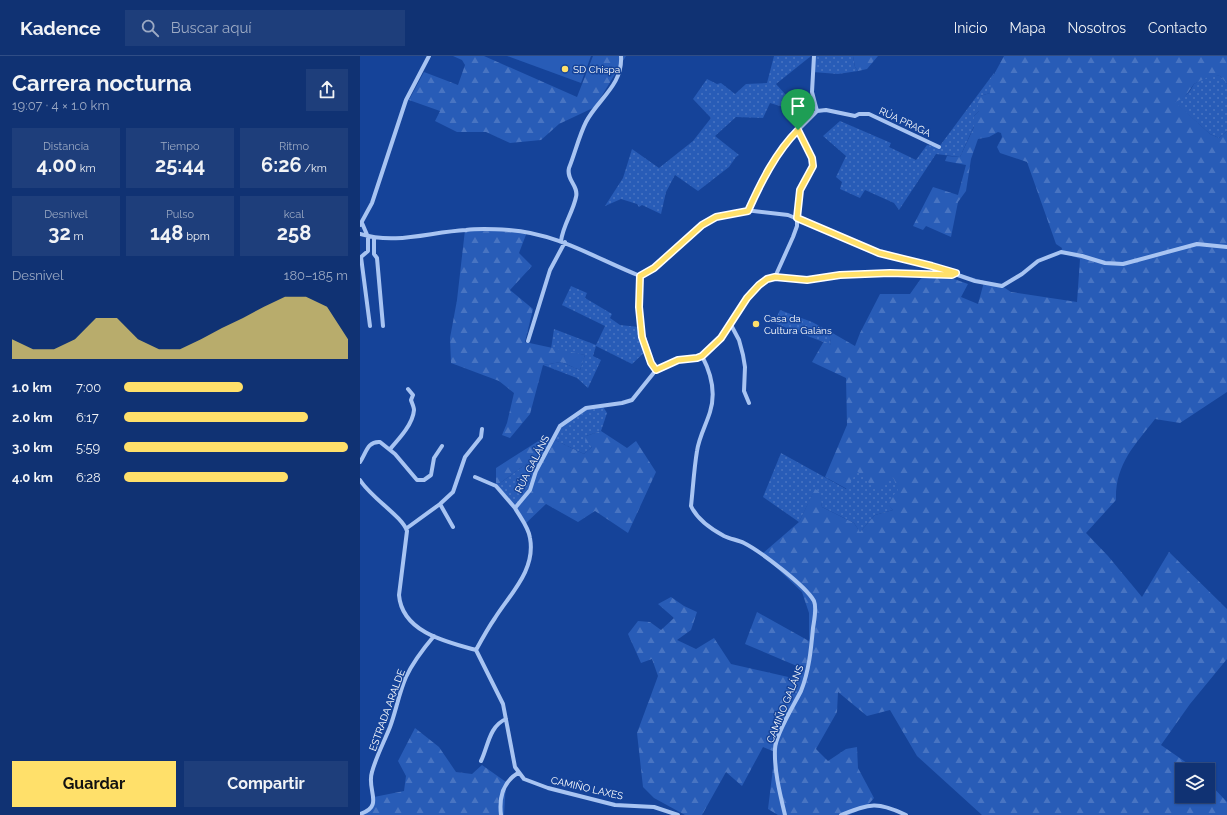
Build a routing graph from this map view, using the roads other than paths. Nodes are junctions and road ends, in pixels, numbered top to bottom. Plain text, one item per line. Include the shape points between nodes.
1 (429, 56) edge
2 (621, 56) edge
3 (814, 56) edge
4 (817, 111) junction
5 (798, 130) junction
6 (940, 147) dead end
7 (748, 211) junction
8 (797, 218) junction
9 (361, 224) edge
10 (360, 234) edge
11 (368, 237) junction
12 (374, 238) junction
13 (563, 242) junction
14 (1227, 247) edge
15 (932, 266) junction
16 (956, 273) junction
17 (929, 274) junction
18 (640, 276) junction
19 (775, 277) junction
20 (730, 323) junction
21 (370, 326) dead end
22 (383, 326) dead end
23 (528, 341) dead end
24 (702, 356) junction
25 (656, 370) junction
26 (408, 389) dead end
27 (749, 403) dead end
28 (482, 429) dead end
29 (442, 446) dead end
30 (390, 449) junction
31 (360, 462) edge
32 (475, 476) dead end
33 (360, 480) edge
34 (440, 504) junction
35 (515, 508) junction
36 (452, 527) dead end
37 (406, 528) junction
38 (434, 636) junction
39 (476, 650) junction
40 (506, 719) junction
41 (481, 761) dead end
42 (518, 773) junction
43 (360, 814) edge
44 (501, 815) edge
45 (678, 815) edge
46 (785, 815) edge
47 (841, 815) edge
48 (906, 815) edge

1 - 9 street via 406,100 372,203
2 - 13 street via 616,81 587,121 569,168 568,176 576,189 576,196 565,224
3 - 4 street via 812,92
4 - 5 street
4 - 6 street, RÚA PRAGA via 826,110 855,116 870,114
5 - 7 street via 784,145
5 - 8 street via 812,158 813,166 800,190
7 - 8 street via 779,213
7 - 18 street via 716,217 702,225 654,268
8 - 15 street via 879,253
8 - 19 street via 794,237
9 - 11 street
10 - 11 street
11 - 12 street
11 - 21 street via 368,251 361,257
12 - 13 street via 402,239 478,229 527,232
12 - 22 street
13 - 18 street
13 - 23 street via 550,270
14 - 16 street via 1197,244 1124,264 1105,263 1061,252 1038,262 1002,286 975,281
15 - 16 street
15 - 17 street
16 - 17 street
17 - 19 street via 840,275 807,280
18 - 25 street via 639,307 642,337
19 - 20 street via 759,285
20 - 24 street via 721,338
20 - 27 street via 739,340 743,356 744,390
24 - 25 street, RÚA GALÁNS via 678,360
24 - 46 street, CAMIÑO GALÁNS via 708,368 712,398 711,411 697,452 691,506 694,513 725,537 744,543 771,560 802,586 814,602 809,667 774,749
25 - 35 street, RÚA GALÁNS via 632,400 586,408 560,426 536,471 530,490
26 - 30 street via 413,395 411,400 414,408 407,428
28 - 34 street via 481,437 465,457 453,492
29 - 30 street via 434,458 431,475 421,481 414,477
30 - 31 street via 380,442 372,443
32 - 35 street via 496,486
33 - 37 street
34 - 36 street
34 - 37 street
35 - 39 street via 530,537 528,566 521,582
37 - 38 street via 400,602 408,620
38 - 39 street
38 - 43 street, ESTRADA ARALDE via 420,652 406,677 395,714 372,771 370,782 374,802 367,811
39 - 40 street via 503,704
40 - 41 street via 494,728
40 - 42 street
42 - 44 street via 510,778 503,790
42 - 45 street, CAMIÑO LAXES via 528,781 555,790 614,805 654,807
47 - 48 street via 868,805 883,805

